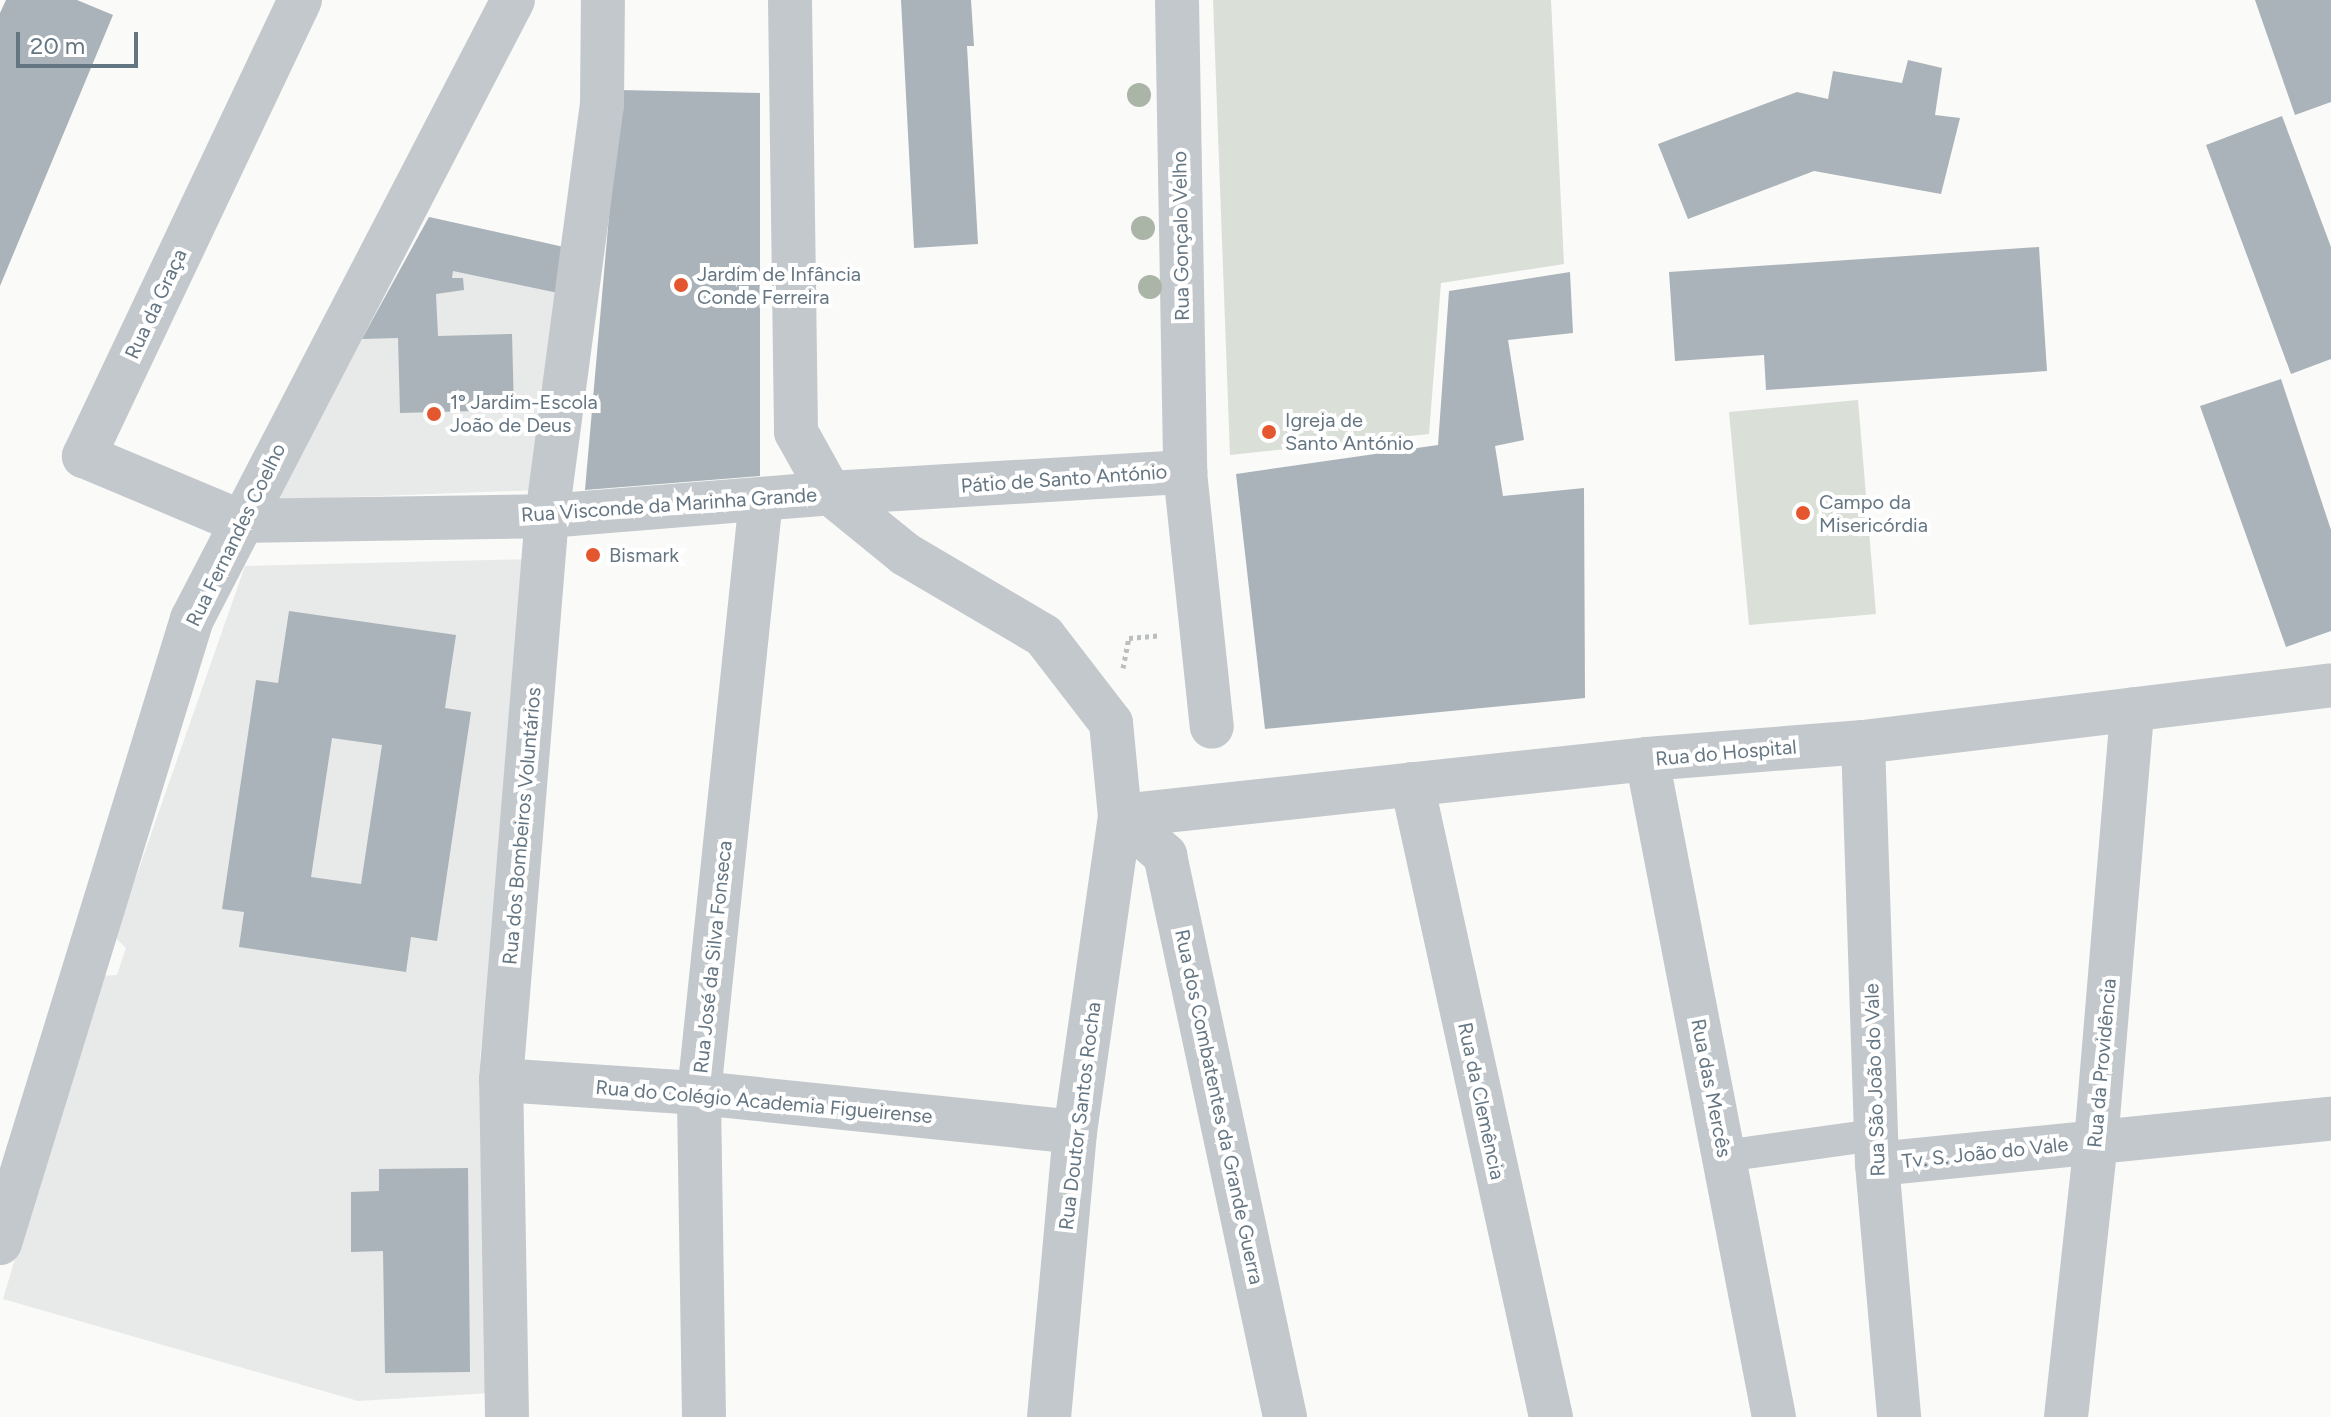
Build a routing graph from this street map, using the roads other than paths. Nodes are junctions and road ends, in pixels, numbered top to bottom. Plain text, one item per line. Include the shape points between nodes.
1 (300, 0) edge
2 (513, 0) edge
3 (790, 0) edge
4 (1177, 0) edge
5 (596, 8) edge
6 (1185, 472) junction
7 (830, 493) junction
8 (761, 499) junction
9 (547, 516) junction
10 (239, 521) junction
11 (2331, 685) edge
12 (2132, 709) junction
13 (1212, 727) dead end
14 (1863, 742) junction
15 (1647, 759) junction
16 (1412, 784) junction
17 (1120, 816) junction
18 (501, 1080) junction
19 (699, 1093) junction
20 (2331, 1119) edge
21 (1075, 1132) junction
22 (2096, 1142) junction
23 (1877, 1150) junction
24 (1724, 1156) junction
25 (0, 1243) edge
26 (507, 1417) edge
27 (704, 1417) edge
28 (1049, 1417) edge
29 (1285, 1417) edge
30 (1551, 1417) edge
31 (1774, 1417) edge
32 (1899, 1417) edge
33 (2066, 1417) edge

1 - 10 street, Rua da Graça via 84,456
2 - 10 street, Rua Fernandes Coelho
3 - 7 street via 796,432
4 - 6 street, Rua Gonçalo Velho
5 - 9 street, Rua dos Bombeiros Voluntários via 602,105
6 - 7 street, Pátio de Santo António
6 - 13 street, Pátio de Santo António
7 - 8 street, Rua Visconde da Marinha Grande
7 - 17 street, Rua Visconde da Marinha Grande via 905,554 1044,636 1111,723
8 - 9 street, Rua Visconde da Marinha Grande
8 - 19 street, Rua José da Silva Fonseca
9 - 10 street, Rua Visconde da Marinha Grande
9 - 18 street, Rua dos Bombeiros Voluntários
10 - 25 street, Rua Fernandes Coelho via 192,619
11 - 12 street, Rua do Hospital
12 - 14 street, Rua do Hospital
12 - 22 street, Rua da Providência
14 - 15 street, Rua do Hospital
14 - 23 street, Rua São João do Vale
15 - 16 street, Rua do Hospital
15 - 24 street, Rua das Mercês
16 - 17 street, Rua do Hospital
16 - 30 street, Rua da Clemência
17 - 21 street, Rua Doutor Santos Rocha
17 - 29 street, Rua dos Combatentes da Grande Guerra via 1165,855
18 - 19 street, Rua do Colégio Academia Figueirense
18 - 26 street, Rua dos Bombeiros Voluntários
19 - 21 street, Rua do Colégio Academia Figueirense
19 - 27 street, Rua José da Silva Fonseca
20 - 22 street, Tv. S. João do Vale
21 - 28 street, Rua Doutor Santos Rocha
22 - 23 street, Tv. S. João do Vale
22 - 33 street, Rua da Providência
23 - 24 street
23 - 32 street, Rua São João do Vale
24 - 31 street, Rua das Mercês

